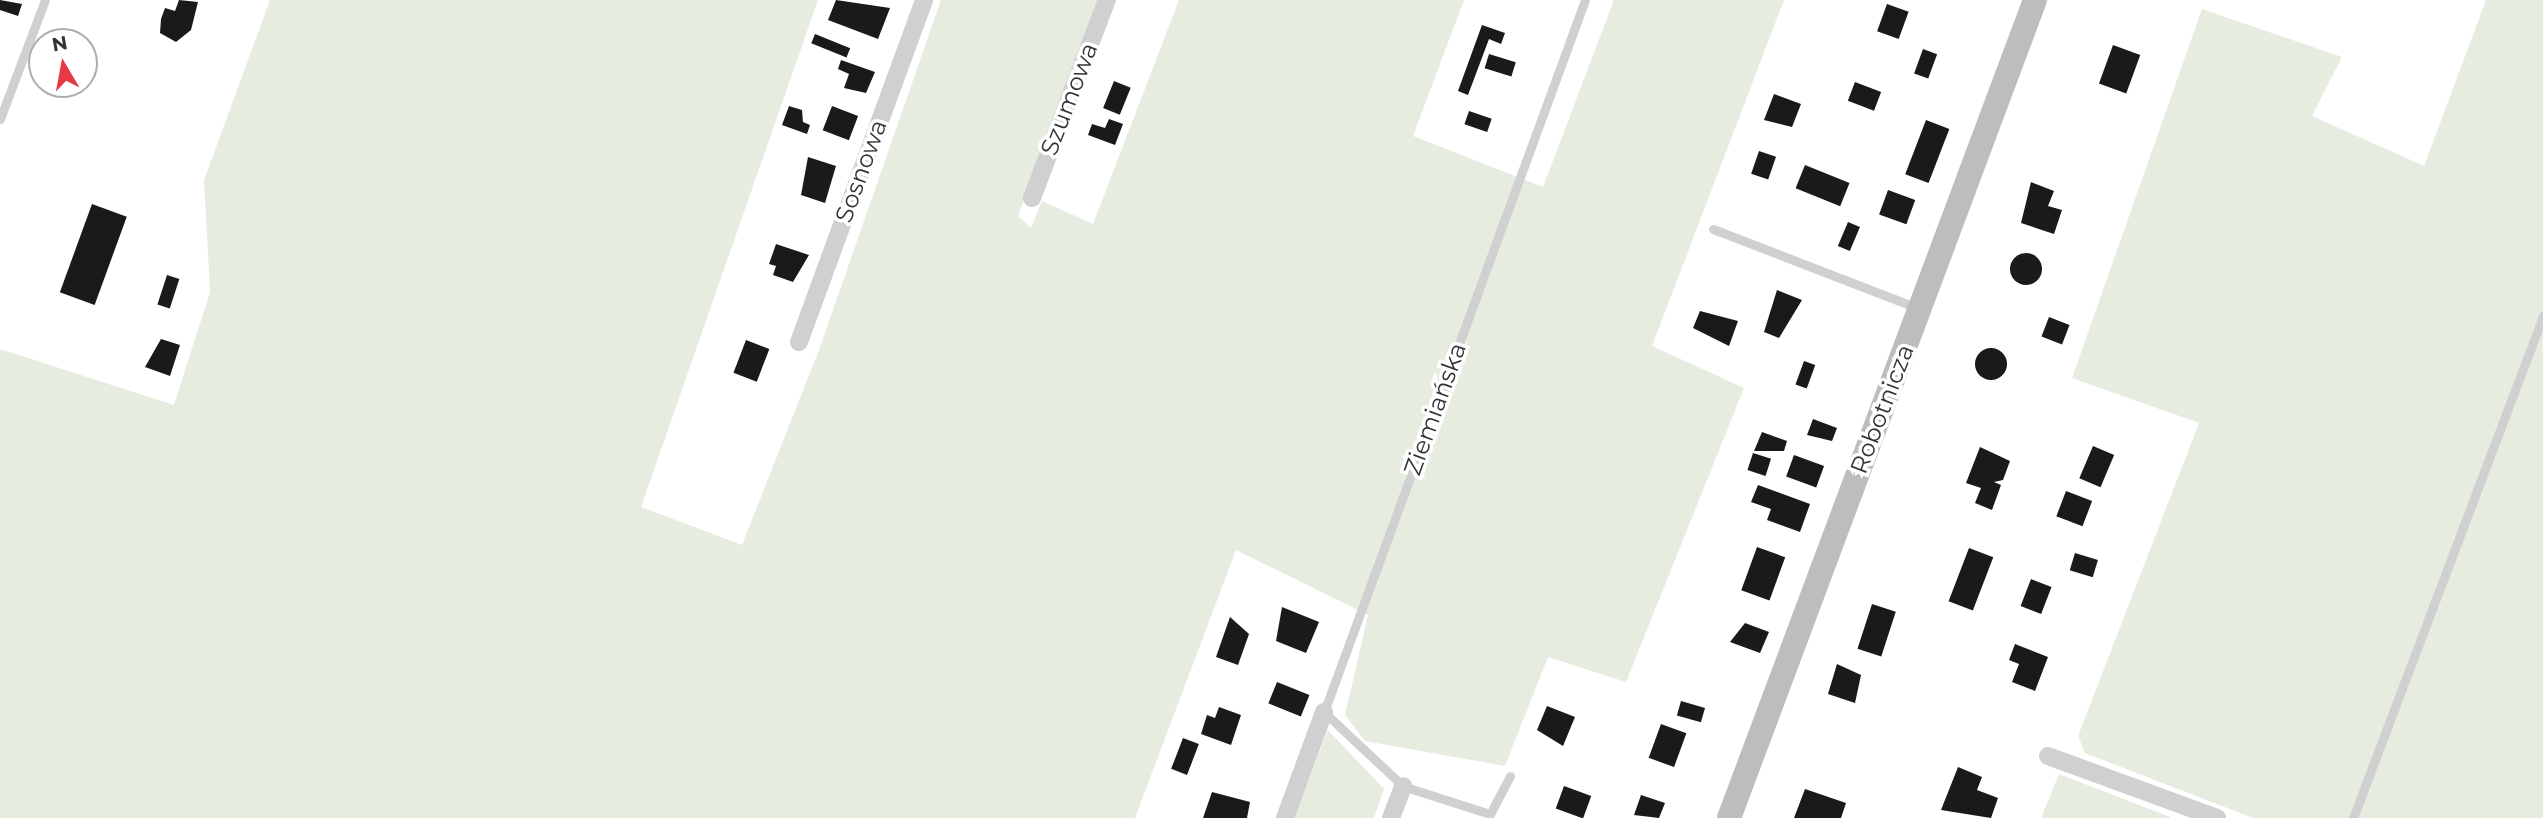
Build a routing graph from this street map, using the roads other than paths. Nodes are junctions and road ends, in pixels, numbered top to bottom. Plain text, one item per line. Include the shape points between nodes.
1 (46, 0) edge
2 (924, 0) edge
3 (1107, 0) edge
4 (1585, 0) edge
5 (2035, 0) edge
6 (0, 119) edge
7 (1031, 198) dead end
8 (1713, 229) dead end
9 (1920, 309) junction
10 (2543, 316) edge
11 (799, 342) dead end
12 (1324, 712) junction
13 (2048, 756) dead end
14 (1510, 776) dead end
15 (1403, 786) junction
16 (1285, 818) edge
17 (1391, 818) edge
18 (1729, 818) edge
19 (2217, 818) edge
20 (2353, 818) edge

1 - 6 lane
2 - 11 street, Sosnowa
3 - 7 street, Szumowa
4 - 12 lane, Ziemiańska
5 - 9 street, Robotnicza
8 - 9 lane
9 - 18 street, Robotnicza
10 - 20 lane
12 - 15 lane
12 - 16 street, Ziemiańska
13 - 19 street
14 - 15 lane via 1490,814
15 - 17 street

